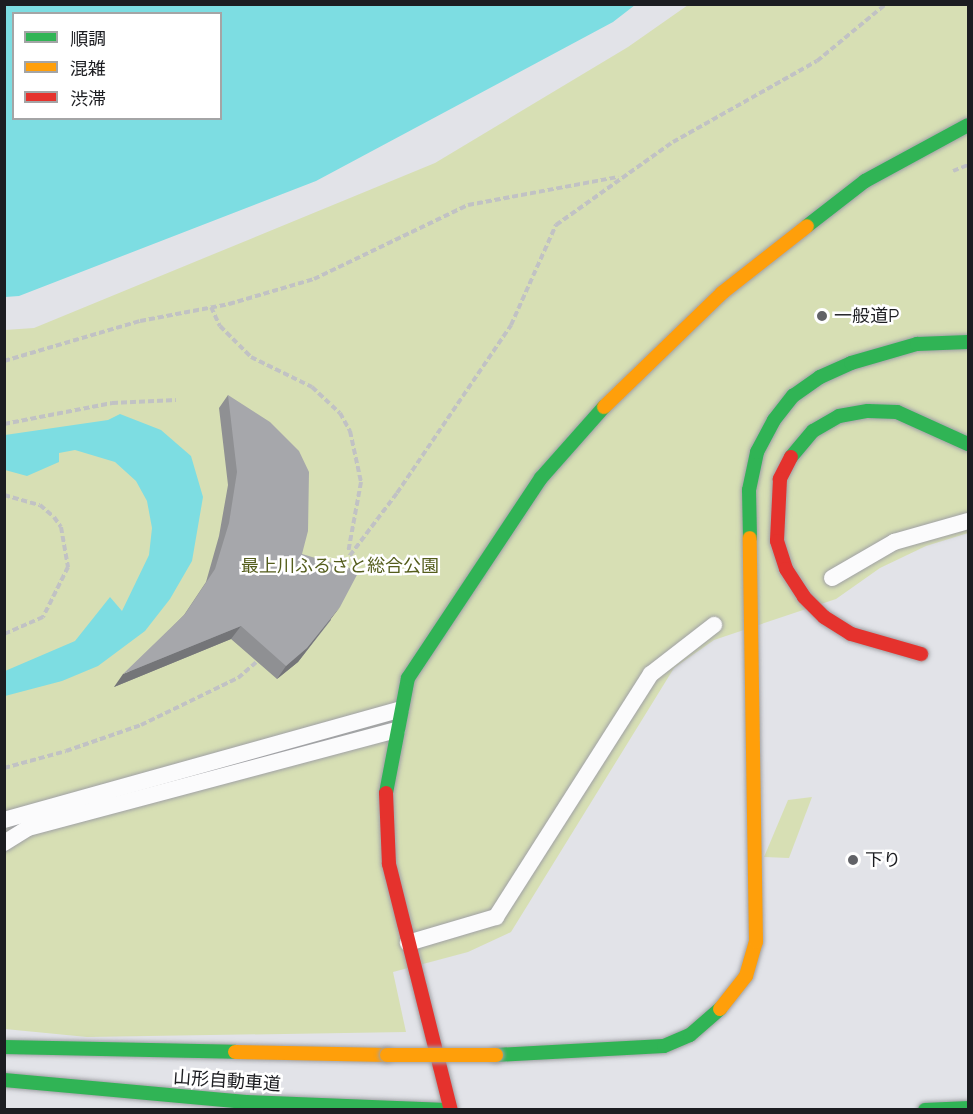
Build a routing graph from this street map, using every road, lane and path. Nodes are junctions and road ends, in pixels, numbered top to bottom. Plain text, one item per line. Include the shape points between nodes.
1 (886, 4) edge
2 (969, 125) edge
3 (969, 165) edge
4 (953, 171) dead end
5 (622, 176) junction
6 (211, 308) junction
7 (969, 342) edge
8 (4, 361) edge
9 (176, 400) dead end
10 (4, 424) edge
11 (969, 444) edge
12 (4, 495) edge
13 (969, 520) edge
14 (348, 557) junction
15 (336, 576) edge
16 (832, 578) dead end
17 (714, 625) dead end
18 (4, 634) edge
19 (921, 654) dead end
20 (263, 656) edge
21 (401, 709) junction
22 (397, 730) junction
23 (4, 768) edge
24 (4, 820) edge
25 (4, 843) edge
26 (408, 943) junction
27 (4, 1047) edge
28 (4, 1080) edge
29 (969, 1108) edge
30 (447, 1110) edge
31 (452, 1110) edge
32 (925, 1110) edge

1 - 5 path via 817,61 673,142
2 - 21 main road via 865,181 722,293 623,386 541,478 408,678
3 - 4 path
5 - 6 path via 468,205 314,279
5 - 14 path via 556,225 511,326 397,493
6 - 8 path via 140,321
6 - 14 path via 220,326 251,357 312,387 340,413 350,431 361,482
7 - 27 main road, bridge via 917,344 851,363 820,377 793,396 774,420 757,452 749,490 756,942 746,976 730,1001 690,1035 664,1046 496,1055
9 - 10 path via 112,403
11 - 19 main road via 897,412 839,416 813,431 794,450 780,479 777,540 786,570 804,597 824,617 851,634
12 - 18 path via 40,505 54,516 61,527 68,567 54,602 43,617
13 - 16 lane via 894,542
14 - 15 path
17 - 26 lane via 651,674 496,917
20 - 23 path via 238,678 141,725 66,752
21 - 22 main road
21 - 24 lane
22 - 25 lane via 28,828
22 - 26 main road via 386,796 389,864
26 - 31 main road
28 - 30 main road, 山形自動車道 via 246,1102
29 - 32 main road

